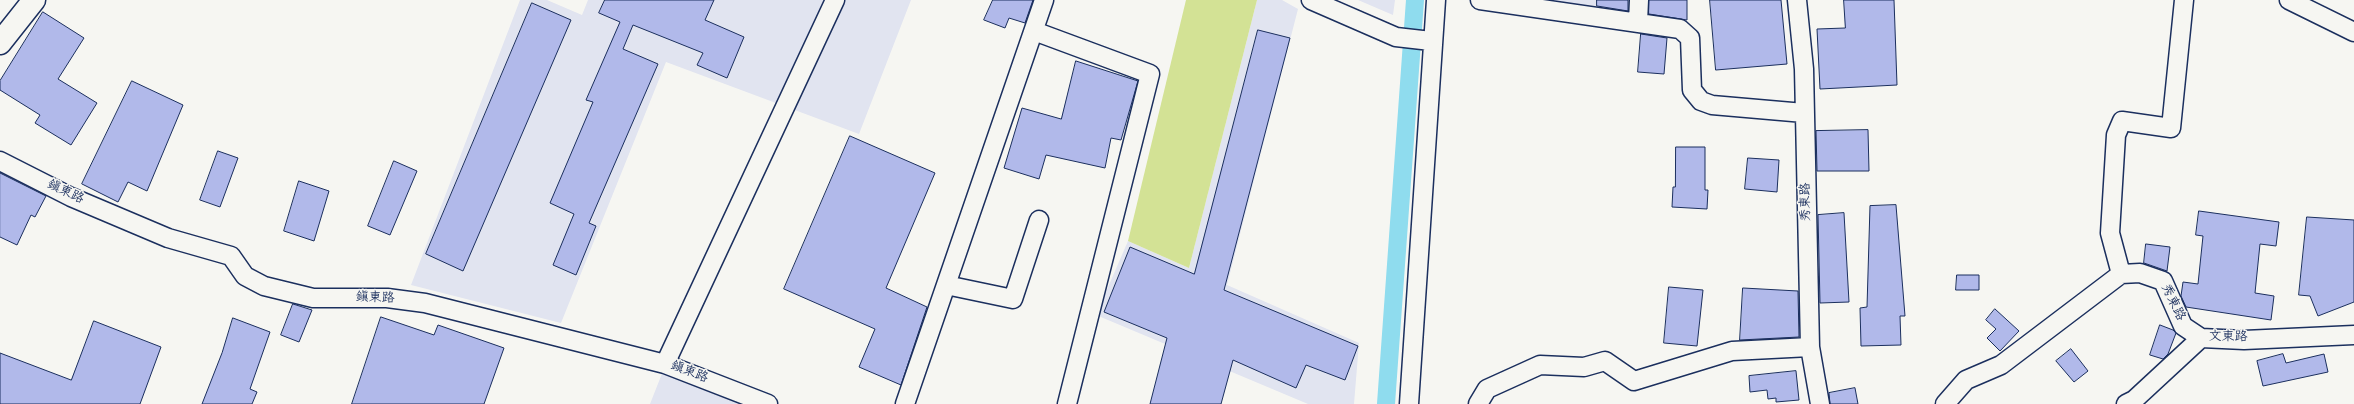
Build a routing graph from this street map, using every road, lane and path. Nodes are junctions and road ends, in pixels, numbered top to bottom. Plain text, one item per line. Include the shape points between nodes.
1 (34, 0) edge
2 (835, 0) edge
3 (1044, 0) edge
4 (1311, 0) edge
5 (1436, 0) edge
6 (1480, 0) edge
7 (1639, 0) edge
8 (1797, 0) edge
9 (2184, 0) edge
10 (2290, 0) edge
11 (1638, 22) junction
12 (1034, 31) junction
13 (2354, 32) edge
14 (1425, 40) junction
15 (0, 43) edge
16 (1804, 113) junction
17 (0, 161) edge
18 (1039, 220) dead end
19 (2121, 274) junction
20 (946, 285) junction
21 (2354, 335) edge
22 (2201, 338) junction
23 (1810, 347) junction
24 (665, 364) junction
25 (768, 404) edge
26 (906, 404) edge
27 (1067, 404) edge
28 (1409, 404) edge
29 (1478, 404) edge
30 (1820, 404) edge
31 (1945, 404) edge
32 (2126, 404) edge

1 - 15 main road
2 - 24 street
3 - 12 street
4 - 14 street via 1396,37
5 - 14 street
6 - 11 street
7 - 11 street
8 - 16 street, 秀東路 via 1804,69
9 - 19 street via 2171,128 2122,121 2116,135 2110,233
10 - 13 street
11 - 16 street via 1680,30 1690,38 1692,90 1701,100 1712,105
12 - 20 street
12 - 27 street via 1150,74
14 - 28 street
16 - 23 street, 秀東路
17 - 24 street, 鎮東路 via 71,197 168,238 231,256 245,276 264,286 313,298 388,298 425,303
18 - 20 street via 1013,299
19 - 22 street, 秀東路 via 2140,274 2162,281 2183,326
19 - 31 street via 2001,366 1966,380
20 - 26 street
21 - 22 street, 文東路 via 2244,340
22 - 32 street, 文東路 via 2134,400
23 - 29 street via 1732,351 1634,381 1605,361 1584,367 1540,365 1487,388
23 - 30 street, 秀東路
24 - 25 street, 鎮東路

